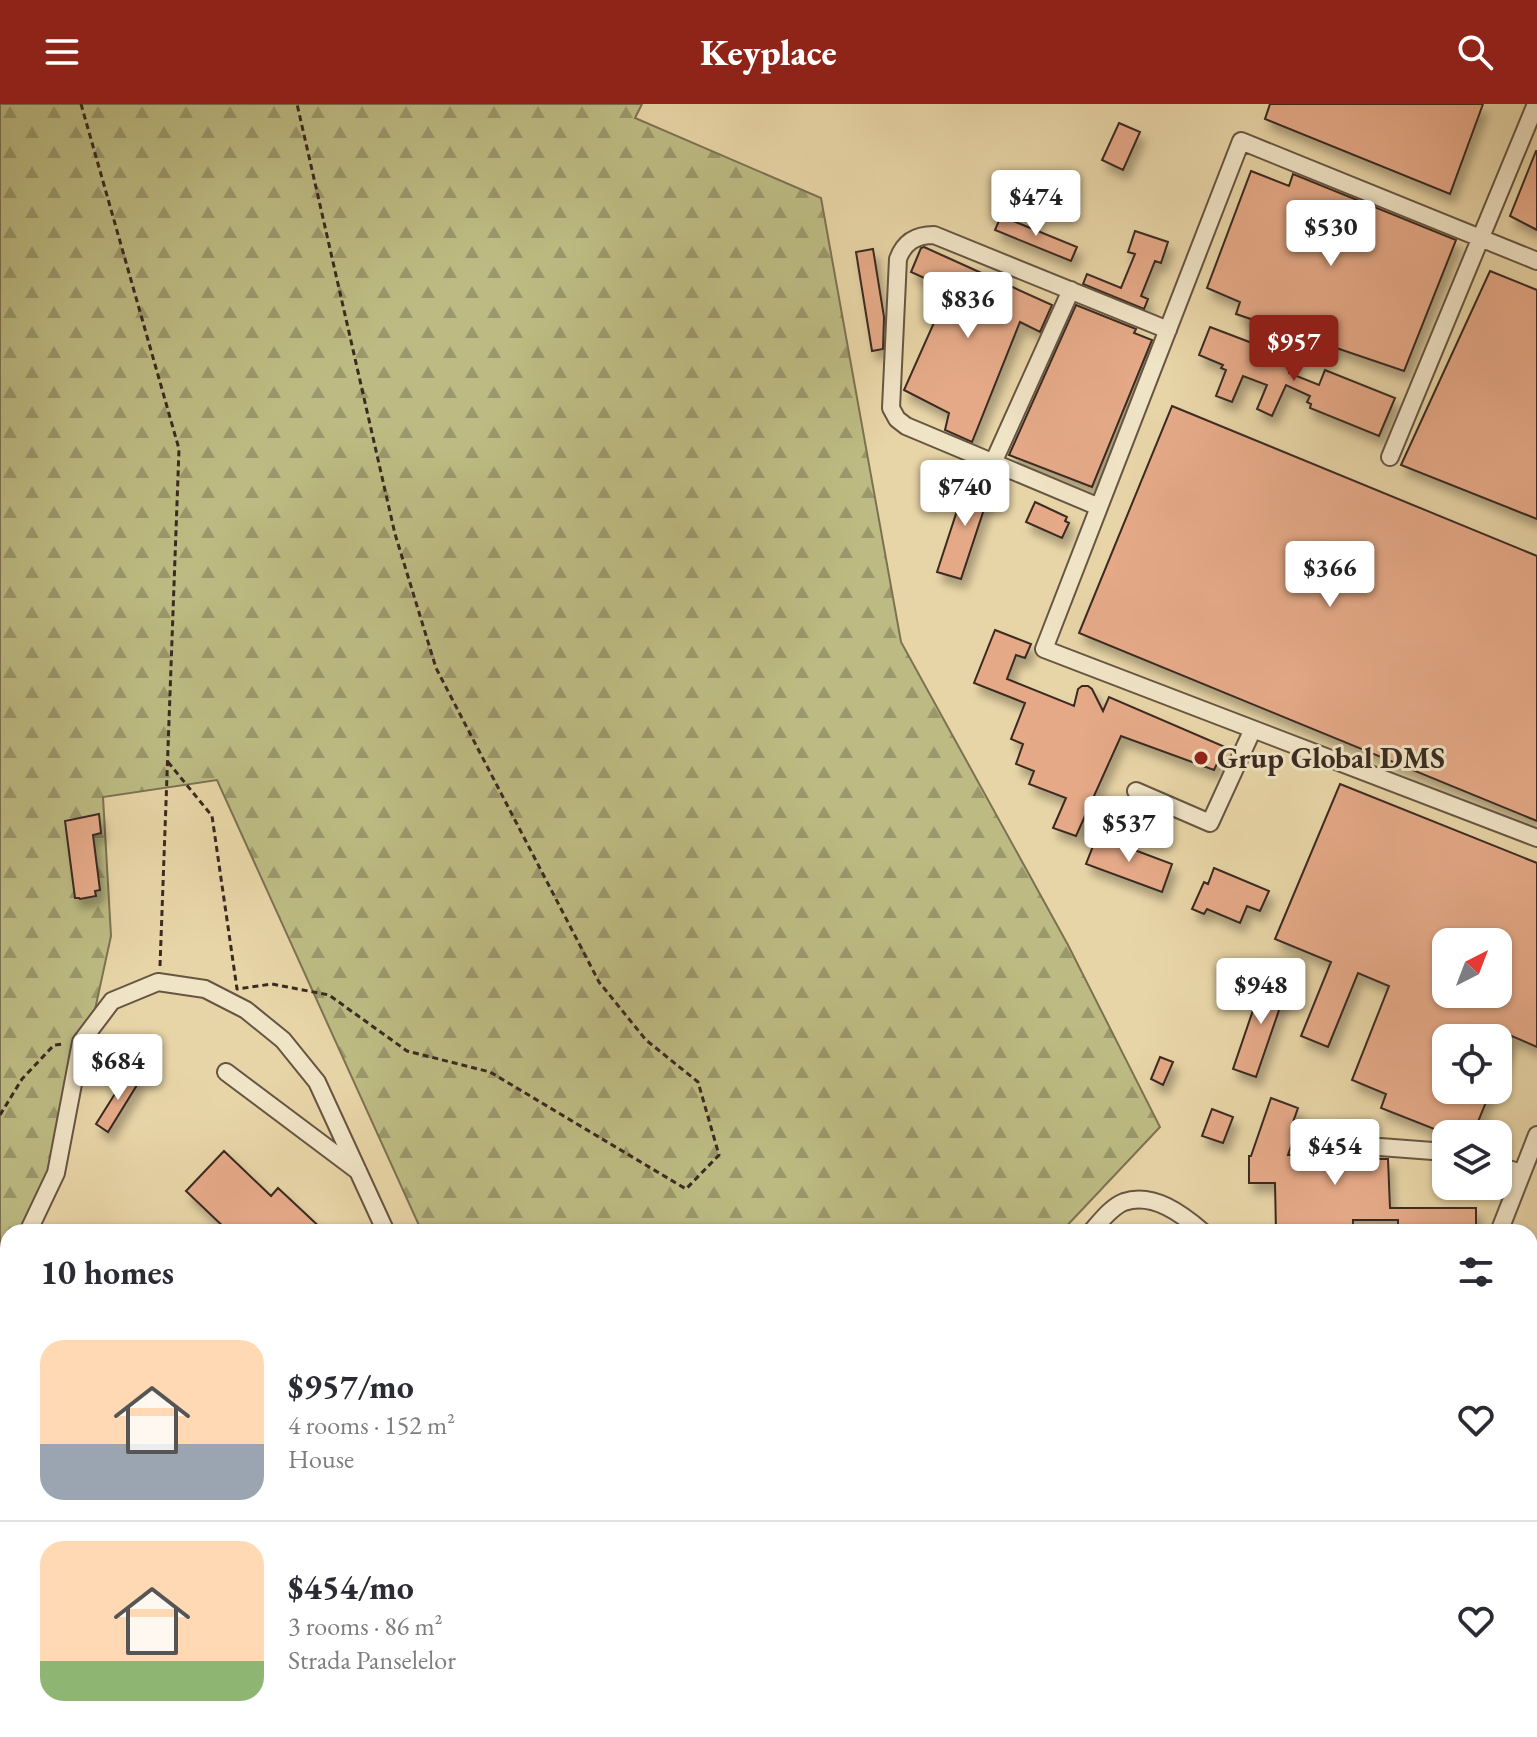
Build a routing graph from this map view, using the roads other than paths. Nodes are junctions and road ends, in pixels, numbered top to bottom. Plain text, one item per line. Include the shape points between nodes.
1 (1536, 104) edge
2 (1481, 238) junction
3 (1537, 261) edge
4 (1071, 290) junction
5 (1168, 330) junction
6 (1390, 457) dead end
7 (993, 463) junction
8 (1099, 507) junction
9 (1253, 729) junction
10 (1136, 791) dead end
11 (1537, 838) edge
12 (226, 1072) dead end
13 (1537, 1135) edge
14 (1306, 1147) dead end
15 (1432, 1151) edge
16 (1512, 1170) edge
17 (359, 1172) junction
18 (1522, 1173) junction
19 (32, 1224) edge
20 (382, 1224) edge
21 (1098, 1224) edge
22 (1194, 1224) edge
23 (1502, 1224) edge

1 - 2 street
2 - 3 street
2 - 5 street via 1241,141
2 - 6 street
4 - 5 street
4 - 7 street
4 - 7 street via 934,235 916,237 900,252 891,408 906,426
5 - 8 street
7 - 8 street
8 - 9 street via 1044,649
9 - 10 street via 1210,823
9 - 11 street
12 - 17 street
13 - 18 street
14 - 15 street
16 - 18 street
17 - 19 street via 317,1082 283,1040 246,1010 205,989 158,982 112,1001 81,1042 56,1173
17 - 20 street
18 - 23 street
21 - 22 street via 1123,1202 1143,1200 1168,1206

